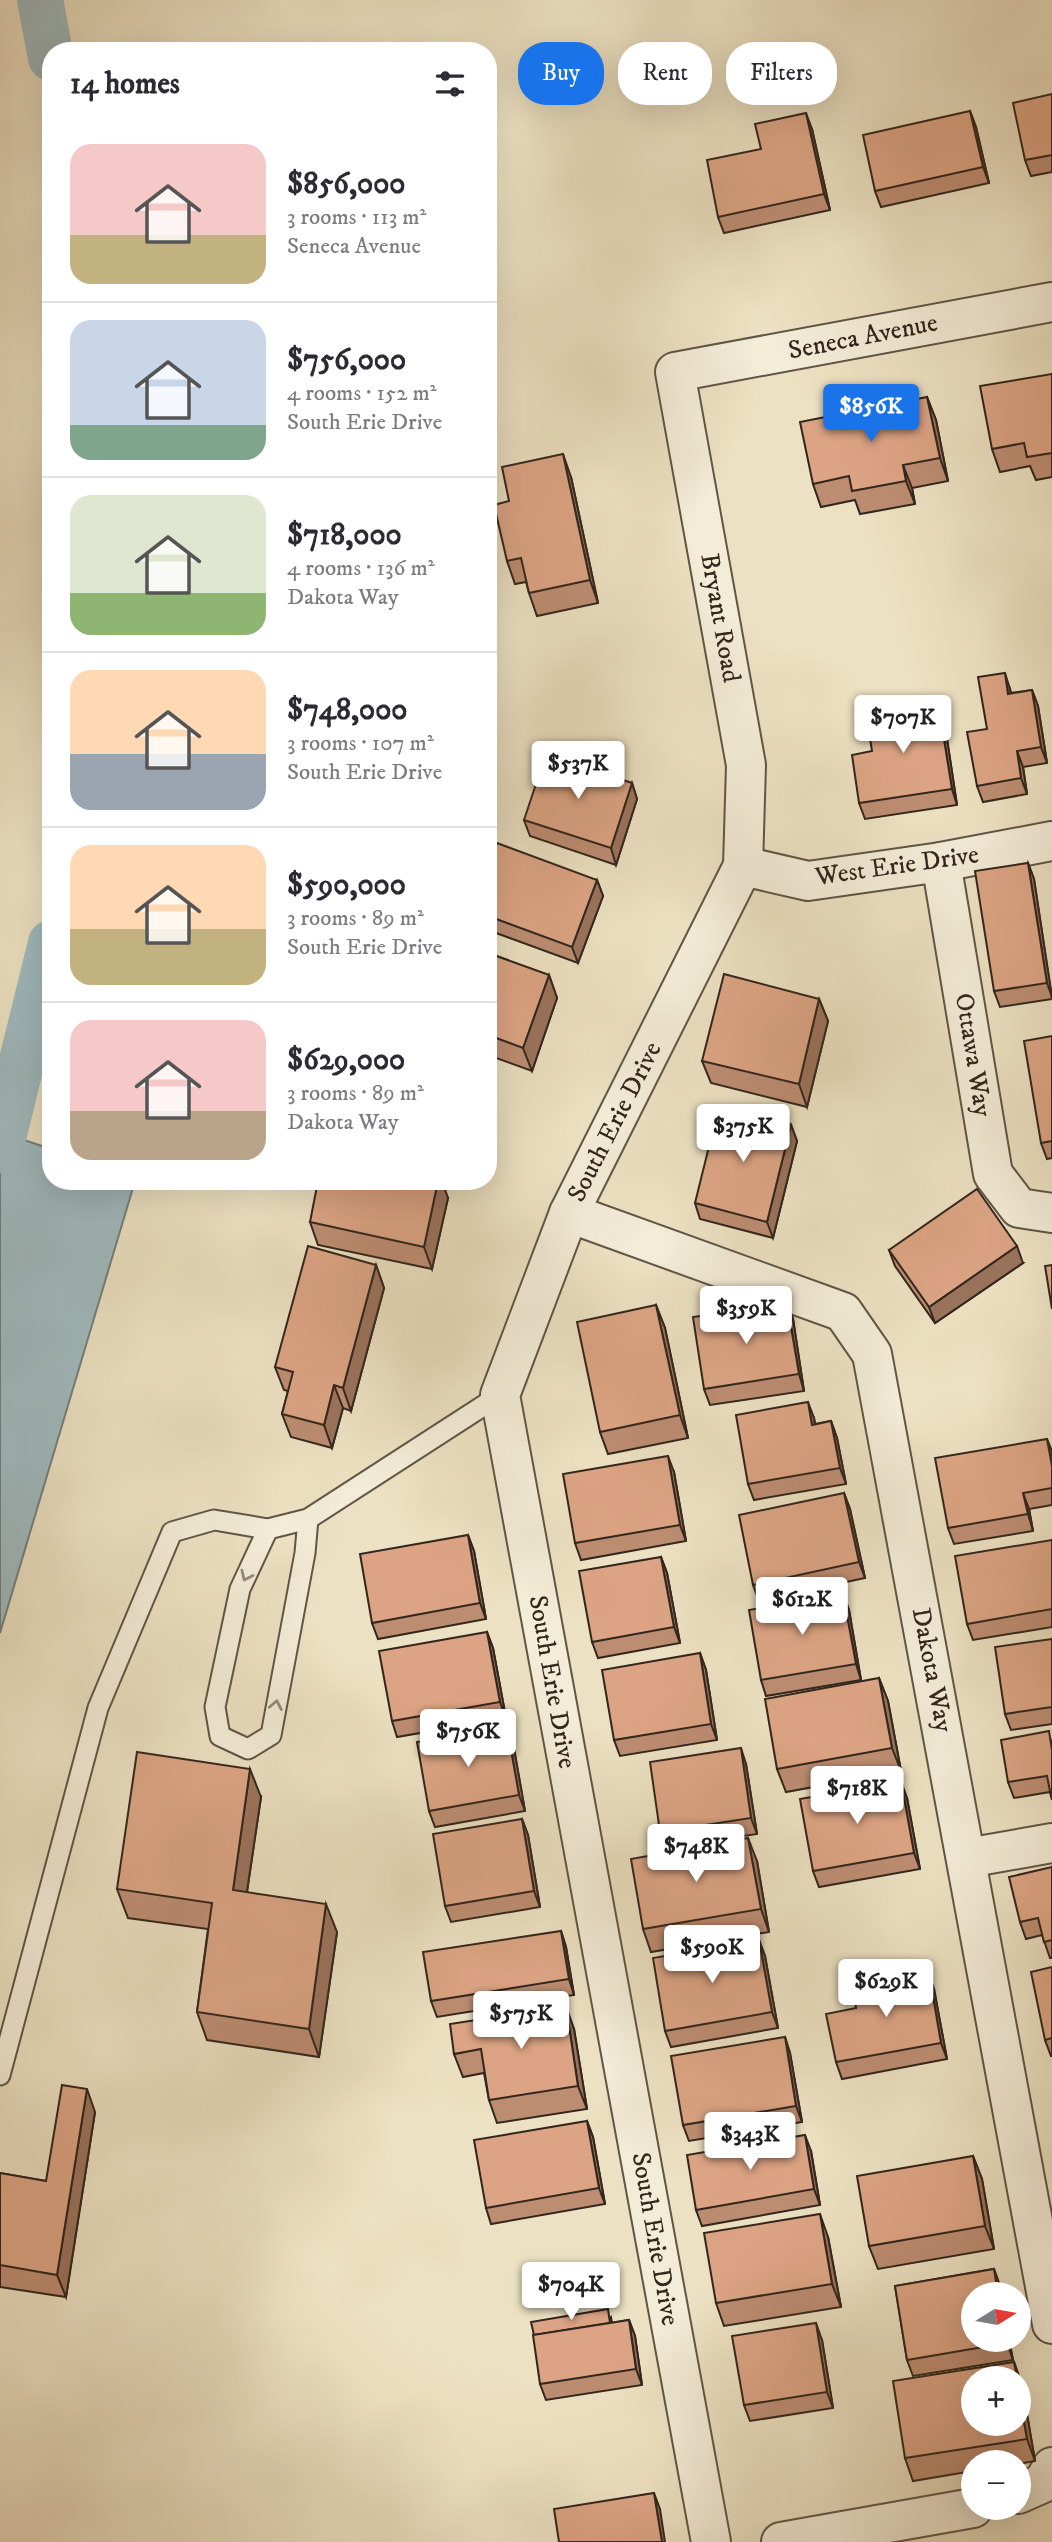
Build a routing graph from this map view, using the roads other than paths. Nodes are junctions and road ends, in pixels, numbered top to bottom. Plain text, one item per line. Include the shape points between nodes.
1 (1052, 302) edge
2 (675, 372) joint
3 (1052, 841) edge
4 (941, 862) junction
5 (743, 866) junction
6 (569, 1213) junction
7 (1052, 1213) edge
8 (500, 1395) junction
9 (308, 1519) junction
10 (268, 1529) junction
11 (1052, 1843) edge
12 (967, 1858) junction
13 (0, 2076) edge
14 (1052, 2323) edge
15 (1052, 2467) edge
16 (1031, 2488) edge
17 (961, 2510) edge
18 (711, 2542) edge
19 (781, 2542) edge

1 - 2 street, Seneca Avenue
2 - 5 street, Bryant Road via 746,765
3 - 4 street, West Erie Drive
4 - 5 street, West Erie Drive via 808,881
4 - 7 street, Ottawa Way via 993,1174 1019,1208
5 - 6 street, South Erie Drive
6 - 8 street, South Erie Drive
6 - 12 street, Dakota Way via 843,1312 872,1354
8 - 9 lane
8 - 18 street, South Erie Drive
9 - 10 lane
10 -> 9 lane via 240,1589 215,1707 220,1736 248,1749 271,1735
10 - 13 lane via 214,1520 172,1532 98,1708
11 - 12 street
12 - 14 street, Dakota Way
15 - 16 street via 1043,2483
17 - 19 street

